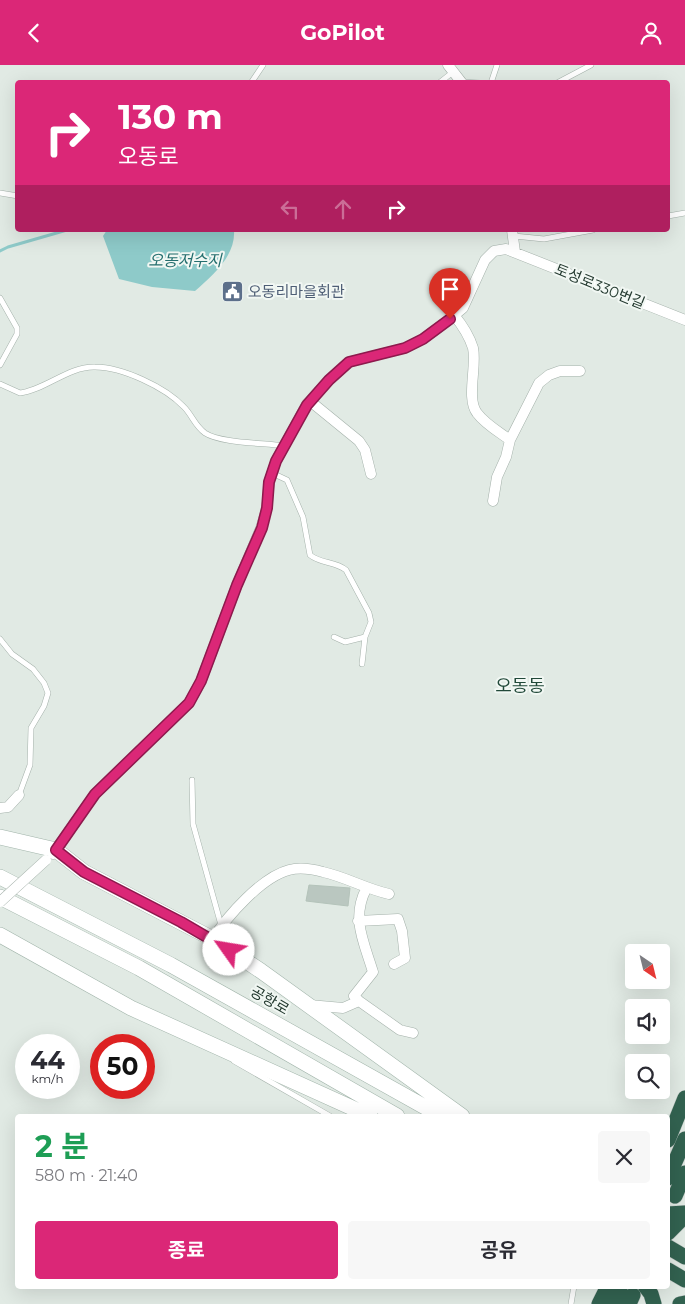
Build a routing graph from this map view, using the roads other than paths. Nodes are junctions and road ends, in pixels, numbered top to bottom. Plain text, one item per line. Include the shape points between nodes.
1 (263, 65) edge
2 (496, 65) edge
3 (591, 65) edge
4 (451, 68) edge
5 (252, 80) edge
6 (441, 80) edge
7 (460, 80) edge
8 (492, 80) edge
9 (563, 80) edge
10 (0, 194) edge
11 (15, 196) edge
12 (685, 213) edge
13 (670, 216) edge
14 (581, 232) edge
15 (513, 233) edge
16 (515, 252) junction
17 (0, 298) edge
18 (454, 315) junction
19 (685, 320) edge
20 (0, 365) edge
21 (580, 371) dead end
22 (0, 384) edge
23 (310, 401) junction
24 (510, 441) junction
25 (284, 446) junction
26 (272, 473) junction
27 (371, 474) dead end
28 (493, 501) dead end
29 (334, 637) dead end
30 (364, 637) junction
31 (0, 639) edge
32 (362, 664) dead end
33 (192, 780) dead end
34 (19, 795) joint
35 (0, 807) edge
36 (0, 837) edge
37 (51, 855) junction
38 (0, 877) edge
39 (366, 889) junction
40 (389, 894) dead end
41 (0, 897) edge
42 (0, 902) edge
43 (358, 921) junction
44 (222, 925) junction
45 (0, 935) edge
46 (213, 939) junction
47 (394, 964) dead end
48 (359, 1001) junction
49 (306, 1005) junction
50 (413, 1033) dead end
51 (208, 1044) junction
52 (685, 1098) edge
53 (326, 1114) edge
54 (366, 1114) edge
55 (394, 1114) edge
56 (437, 1114) edge
57 (459, 1114) edge
58 (670, 1135) edge
59 (685, 1139) edge
60 (670, 1173) edge
61 (685, 1173) edge
62 (675, 1196) dead end
63 (670, 1215) edge
64 (685, 1215) edge
65 (670, 1231) edge
66 (670, 1248) edge
67 (670, 1253) edge
68 (685, 1257) edge
69 (574, 1289) edge
70 (659, 1289) edge
71 (615, 1294) edge
72 (685, 1303) edge
73 (571, 1304) edge
74 (653, 1304) edge
75 (680, 1304) edge

1 - 5 lane
2 - 8 lane
3 - 9 lane
4 - 6 lane
4 - 7 street
10 - 11 lane
12 - 13 lane
14 - 15 lane via 544,239
15 - 16 street
16 - 18 street via 506,249 494,251 485,260 463,308
16 - 19 street, 토성로330번길
17 - 20 lane via 17,328 17,334
18 - 23 street via 423,339 405,348 349,362
18 - 24 street via 467,331 473,349 472,393 476,412
21 - 24 street via 560,371 539,383
22 - 25 lane via 20,393 78,370 93,367 118,369 158,388 183,406 193,423 212,437
23 - 25 street
23 - 27 street via 359,441 365,450
24 - 28 street
25 - 26 street
26 - 30 lane via 287,480 303,517 310,555 316,560 340,565 352,581 371,622
26 - 37 street via 262,528 201,681 189,703 95,794
29 - 30 lane via 345,642
30 - 32 lane
31 - 34 lane via 12,655 33,669 48,693 31,728 30,765
33 - 44 lane via 193,824
34 - 35 street via 8,807
36 - 37 main road
37 - 42 street, bridge
37 - 46 main road
38 - 56 main road, 공항로 via 171,965
39 - 40 street
39 - 43 street via 360,902
39 - 44 street via 324,872 300,868 287,870 268,880
41 - 55 main road via 154,977
43 - 47 street via 398,919 406,958
43 - 48 street via 373,972 354,996
44 - 46 street
45 - 51 main road via 131,1008
46 - 49 main road
48 - 49 street via 343,1008
48 - 50 street via 400,1030
49 - 57 main road
51 - 53 lane
51 - 54 main road
52 - 58 highway
59 - 60 highway
61 - 62 highway
63 - 64 highway
64 - 65 highway
66 - 68 highway
67 - 68 highway
69 - 73 lane
70 - 74 highway
71 - 74 highway via 651,1293
72 - 75 highway

